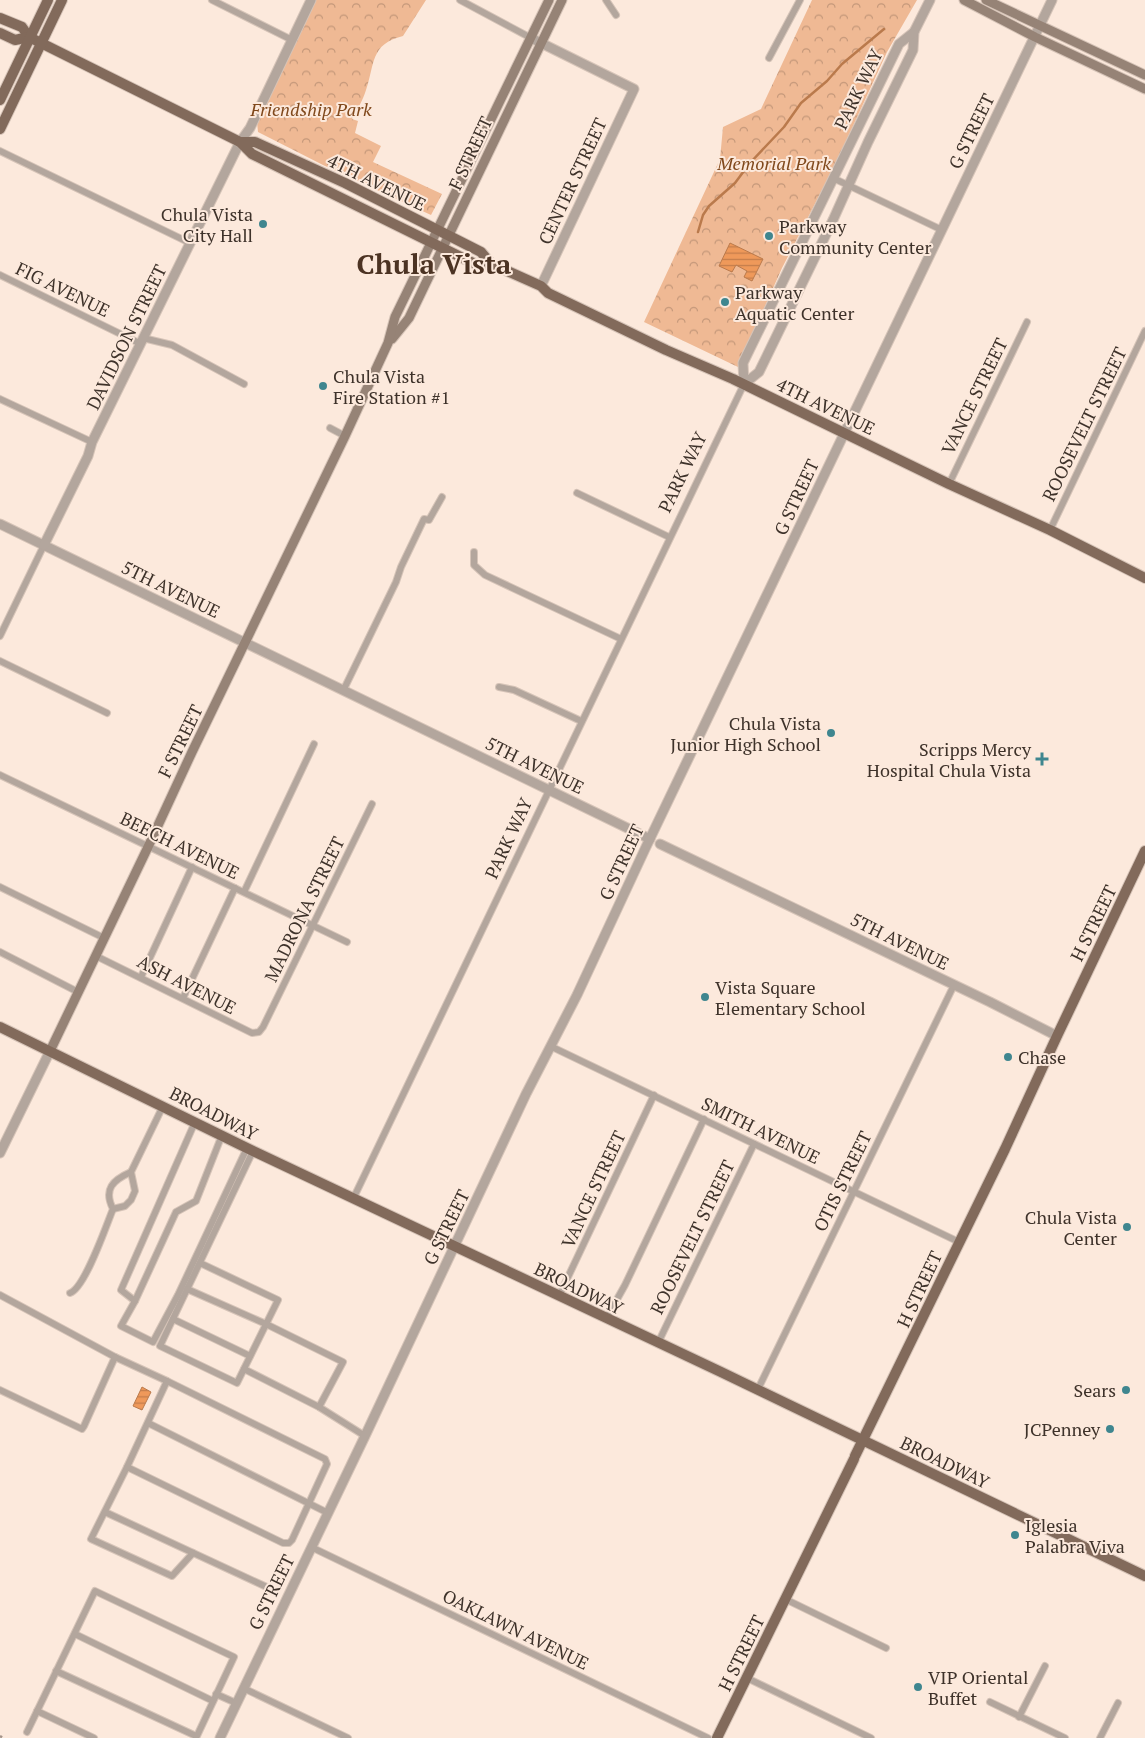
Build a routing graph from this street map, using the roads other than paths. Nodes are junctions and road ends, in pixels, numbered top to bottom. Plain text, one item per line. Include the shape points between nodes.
1 (48, 0) edge
2 (62, 0) edge
3 (212, 0) edge
4 (311, 0) edge
5 (460, 0) edge
6 (550, 0) edge
7 (562, 0) edge
8 (606, 0) edge
9 (800, 0) edge
10 (930, 0) edge
11 (964, 0) edge
12 (986, 0) edge
13 (1052, 0) edge
14 (616, 14) dead end
15 (0, 18) edge
16 (1040, 26) junction
17 (914, 32) junction
18 (0, 33) edge
19 (29, 37) junction
20 (1035, 37) junction
21 (531, 38) junction
22 (292, 40) junction
23 (41, 43) junction
24 (540, 44) junction
25 (769, 58) dead end
26 (1145, 75) edge
27 (1145, 88) edge
28 (0, 100) edge
29 (870, 104) junction
30 (884, 110) junction
31 (0, 129) edge
32 (240, 142) junction
33 (0, 151) edge
34 (833, 178) junction
35 (849, 185) junction
36 (438, 230) junction
37 (942, 230) junction
38 (449, 236) junction
39 (190, 243) junction
40 (432, 243) junction
41 (443, 248) junction
42 (492, 265) junction
43 (0, 275) edge
44 (784, 279) junction
45 (541, 286) junction
46 (800, 287) junction
47 (1027, 322) dead end
48 (1145, 331) edge
49 (142, 341) junction
50 (388, 343) junction
51 (244, 384) dead end
52 (744, 384) junction
53 (0, 399) edge
54 (330, 428) dead end
55 (844, 434) junction
56 (345, 436) junction
57 (92, 442) junction
58 (949, 484) junction
59 (577, 493) dead end
60 (442, 497) dead end
61 (0, 524) edge
62 (1050, 530) junction
63 (669, 537) junction
64 (44, 545) junction
65 (474, 552) dead end
66 (1145, 578) edge
67 (0, 636) edge
68 (621, 639) junction
69 (246, 643) junction
70 (0, 662) edge
71 (500, 687) dead end
72 (343, 691) junction
73 (107, 714) dead end
74 (582, 721) junction
75 (314, 744) dead end
76 (0, 775) edge
77 (549, 790) junction
78 (372, 804) dead end
79 (650, 839) junction
80 (660, 844) joint
81 (148, 847) junction
82 (1145, 851) edge
83 (192, 868) junction
84 (0, 887) edge
85 (235, 888) junction
86 (244, 892) junction
87 (313, 924) junction
88 (104, 938) junction
89 (347, 942) dead end
90 (0, 952) edge
91 (96, 956) junction
92 (141, 977) junction
93 (954, 985) junction
94 (78, 992) junction
95 (183, 998) junction
96 (0, 1027) edge
97 (264, 1027) joint
98 (1057, 1036) junction
99 (550, 1046) junction
100 (50, 1051) junction
101 (654, 1095) junction
102 (164, 1106) junction
103 (704, 1119) junction
104 (195, 1122) junction
105 (222, 1135) junction
106 (754, 1144) junction
107 (250, 1149) junction
108 (0, 1153) edge
109 (131, 1172) junction
110 (854, 1191) junction
111 (354, 1197) junction
112 (113, 1209) junction
113 (959, 1242) junction
114 (455, 1246) junction
115 (200, 1263) junction
116 (187, 1289) junction
117 (70, 1293) dead end
118 (0, 1295) edge
119 (559, 1296) junction
120 (135, 1301) junction
121 (606, 1319) junction
122 (173, 1320) junction
123 (266, 1324) junction
124 (658, 1343) junction
125 (250, 1356) junction
126 (115, 1357) junction
127 (244, 1369) junction
128 (167, 1381) junction
129 (0, 1390) edge
130 (758, 1390) junction
131 (319, 1407) junction
132 (148, 1423) junction
133 (365, 1436) junction
134 (862, 1441) junction
135 (127, 1467) junction
136 (308, 1504) junction
137 (105, 1512) junction
138 (328, 1513) junction
139 (311, 1547) junction
140 (193, 1552) junction
141 (1145, 1576) edge
142 (271, 1589) dead end
143 (785, 1599) junction
144 (75, 1634) junction
145 (886, 1648) dead end
146 (1045, 1666) dead end
147 (56, 1671) junction
148 (747, 1678) junction
149 (243, 1688) junction
150 (216, 1694) junction
151 (212, 1701) junction
152 (990, 1702) dead end
153 (1118, 1703) dead end
154 (236, 1704) junction
155 (37, 1711) junction
156 (1019, 1717) junction
157 (27, 1732) dead end
158 (196, 1737) edge
159 (94, 1738) edge
160 (220, 1738) edge
161 (348, 1738) edge
162 (708, 1738) edge
163 (717, 1738) edge
164 (871, 1738) edge
165 (1065, 1738) edge
166 (1100, 1738) edge

1 - 19 main road
2 - 23 main road
3 - 22 street
4 - 22 street, DAVIDSON STREET
5 - 21 street
6 - 21 main road, F STREET
7 - 24 main road, F STREET
8 - 14 street
9 - 25 street
10 - 17 street, PARK WAY
11 - 20 main road
12 - 16 main road
13 - 16 street, G STREET
15 - 19 main road, 4TH AVENUE via 22,27
16 - 20 street, G STREET
16 - 26 main road
17 - 29 street, PARK WAY via 899,44
17 - 30 street, PARK WAY via 913,50
18 - 19 main road, 4TH AVENUE via 15,40
19 - 23 main road, 4TH AVENUE
19 - 28 main road
20 - 27 main road
20 - 37 street, G STREET
21 - 24 street
21 - 36 main road, F STREET
22 - 32 street, DAVIDSON STREET via 250,128
23 - 31 main road
23 - 32 main road, 4TH AVENUE
24 - 38 main road, F STREET
24 - 45 street, CENTER STREET via 634,89
29 - 30 street
29 - 34 street, PARK WAY
30 - 35 street, PARK WAY
32 - 36 main road, 4TH AVENUE via 255,142
32 - 39 street, DAVIDSON STREET
32 - 40 main road, 4TH AVENUE via 252,154
33 - 39 street
34 - 35 street
34 - 44 street, PARK WAY
35 - 37 street
35 - 46 street, PARK WAY
36 - 38 main road, 4TH AVENUE
36 - 40 main road, F STREET
37 - 55 street, G STREET
38 - 41 main road, F STREET
38 - 42 main road, 4TH AVENUE via 481,252
39 - 49 street, DAVIDSON STREET
40 - 41 main road, 4TH AVENUE
40 - 50 main road, F STREET via 395,317
41 - 42 main road, 4TH AVENUE via 475,264
41 - 50 main road, F STREET via 409,318
42 - 45 main road, 4TH AVENUE
43 - 49 street, FIG AVENUE
44 - 46 street
44 - 52 street, PARK WAY via 743,363
45 - 52 main road, 4TH AVENUE via 548,293 666,350
46 - 52 street, PARK WAY via 759,372
47 - 58 street, VANCE STREET
48 - 62 street, ROOSEVELT STREET
49 - 51 street, FIG AVENUE via 172,345
49 - 57 street, DAVIDSON STREET
50 - 56 main road, F STREET
52 - 55 main road, 4TH AVENUE
52 - 63 street, PARK WAY
53 - 57 street
54 - 56 street
55 - 58 main road, 4TH AVENUE
55 - 79 street, G STREET
56 - 69 main road, F STREET
57 - 64 street, DAVIDSON STREET
58 - 62 main road, 4TH AVENUE
59 - 63 street
60 - 72 street via 428,520 424,519
61 - 64 street, 5TH AVENUE
62 - 66 main road, 4TH AVENUE
63 - 68 street, PARK WAY
64 - 67 street, DAVIDSON STREET
64 - 69 street, 5TH AVENUE
65 - 68 street via 474,565 485,575
68 - 74 street, PARK WAY
69 - 72 street, 5TH AVENUE
69 - 81 main road, F STREET
70 - 73 street
71 - 74 street via 514,690
72 - 77 street, 5TH AVENUE
74 - 77 street, PARK WAY
75 - 86 street
76 - 81 street, BEECH AVENUE
77 - 79 street, 5TH AVENUE
77 - 111 street, PARK WAY
78 - 87 street, MADRONA STREET
79 - 80 street, 5TH AVENUE
79 - 99 street, G STREET
80 - 93 street, 5TH AVENUE
81 - 83 street, BEECH AVENUE
81 - 88 main road, F STREET
82 - 98 main road, H STREET
83 - 85 street, BEECH AVENUE
83 - 92 street
84 - 88 street
85 - 86 street, BEECH AVENUE
85 - 95 street
86 - 87 street, BEECH AVENUE
87 - 89 street, BEECH AVENUE
87 - 97 street, MADRONA STREET
88 - 91 main road, F STREET
90 - 94 street
91 - 92 street, ASH AVENUE
91 - 94 main road, F STREET
92 - 95 street, ASH AVENUE
93 - 98 street, 5TH AVENUE
93 - 110 street, OTIS STREET
94 - 100 main road, F STREET
95 - 97 street, ASH AVENUE via 252,1033
96 - 100 main road, BROADWAY
98 - 113 main road, H STREET
99 - 101 street, SMITH AVENUE
99 - 114 street, G STREET
100 - 102 main road, BROADWAY
100 - 108 street, F STREET
101 - 103 street, SMITH AVENUE
101 - 119 street, VANCE STREET
102 - 104 main road, BROADWAY
102 - 109 street
103 - 106 street, SMITH AVENUE
103 - 121 street
104 - 105 main road, BROADWAY
104 - 120 street via 121,1290
105 - 107 main road, BROADWAY
105 - 120 street via 196,1201 176,1212
106 - 110 street, SMITH AVENUE
106 - 124 street, ROOSEVELT STREET
107 - 111 main road, BROADWAY
107 - 115 street
107 - 120 street via 154,1342 121,1326
109 - 112 street via 117,1178 108,1192
109 - 112 street via 135,1191 131,1200 125,1206
110 - 113 street, SMITH AVENUE
110 - 130 street, OTIS STREET
111 - 114 main road, BROADWAY
112 - 117 street via 84,1278 76,1291
113 - 134 main road, H STREET
114 - 119 main road, BROADWAY
114 - 133 street, G STREET
115 - 116 street
115 - 123 street via 278,1300
116 - 122 street
116 - 123 street
118 - 126 street
119 - 121 main road, BROADWAY
121 - 124 main road, BROADWAY
122 - 125 street
122 - 127 street via 160,1346 238,1383
123 - 125 street
123 - 131 street via 344,1362
124 - 130 main road, BROADWAY
125 - 127 street
126 - 128 street
126 - 129 street via 82,1428
127 - 131 street
128 - 132 street
128 - 136 street via 326,1459 327,1464
130 - 134 main road, BROADWAY
131 - 133 street
132 - 135 street
132 - 136 street
133 - 138 street, G STREET
134 - 141 main road, BROADWAY
134 - 143 main road, H STREET
135 - 136 street via 283,1543 292,1540
135 - 137 street
136 - 138 street
137 - 140 street
137 - 140 street via 91,1539 145,1564 172,1576
138 - 139 street, G STREET
139 - 149 street, G STREET
139 - 162 street, OAKLAWN AVENUE
140 - 142 street
143 - 145 street
143 - 148 main road, H STREET
144 - 147 street
144 - 150 street via 95,1591 234,1658
144 - 151 street
146 - 156 street
147 - 155 street
147 - 158 street
148 - 163 main road, H STREET
148 - 164 street
149 - 154 street, G STREET
149 - 161 street
150 - 151 street
150 - 154 street
151 - 158 street
152 - 156 street
153 - 166 street
154 - 160 street, G STREET
155 - 157 street
155 - 159 street
156 - 165 street

